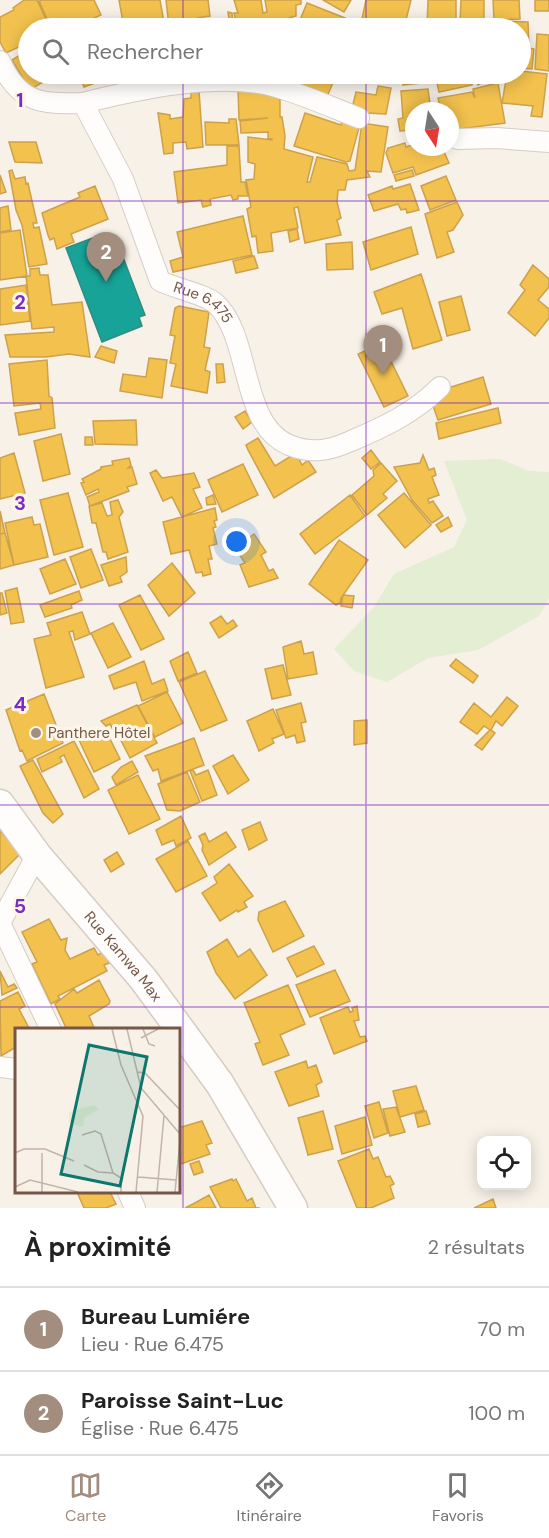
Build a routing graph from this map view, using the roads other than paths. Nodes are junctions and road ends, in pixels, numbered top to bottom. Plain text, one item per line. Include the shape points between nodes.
1 (0, 61) edge
2 (179, 84) edge
3 (250, 84) edge
4 (83, 103) junction
5 (359, 118) dead end
6 (459, 139) edge
7 (549, 142) edge
8 (440, 387) dead end
9 (0, 804) edge
10 (37, 855) junction
11 (0, 923) edge
12 (51, 1028) edge
13 (179, 1028) edge
14 (180, 1029) edge
15 (0, 1067) edge
16 (15, 1069) edge
17 (129, 1193) edge
18 (135, 1208) edge
19 (293, 1208) edge

1 - 4 street via 22,95 44,103
2 - 4 street
3 - 5 street via 272,86
4 - 8 street, Rue 6.475 via 123,179 160,281 214,302 224,315 259,415 267,430 281,442 299,449 331,450 413,411
6 - 7 street
9 - 10 main road, Rue Kamwa Max
10 - 11 street
10 - 13 main road, Rue Kamwa Max via 144,980
11 - 12 street
14 - 19 main road, Rue Kamwa Max via 220,1084
15 - 16 street
17 - 18 street

